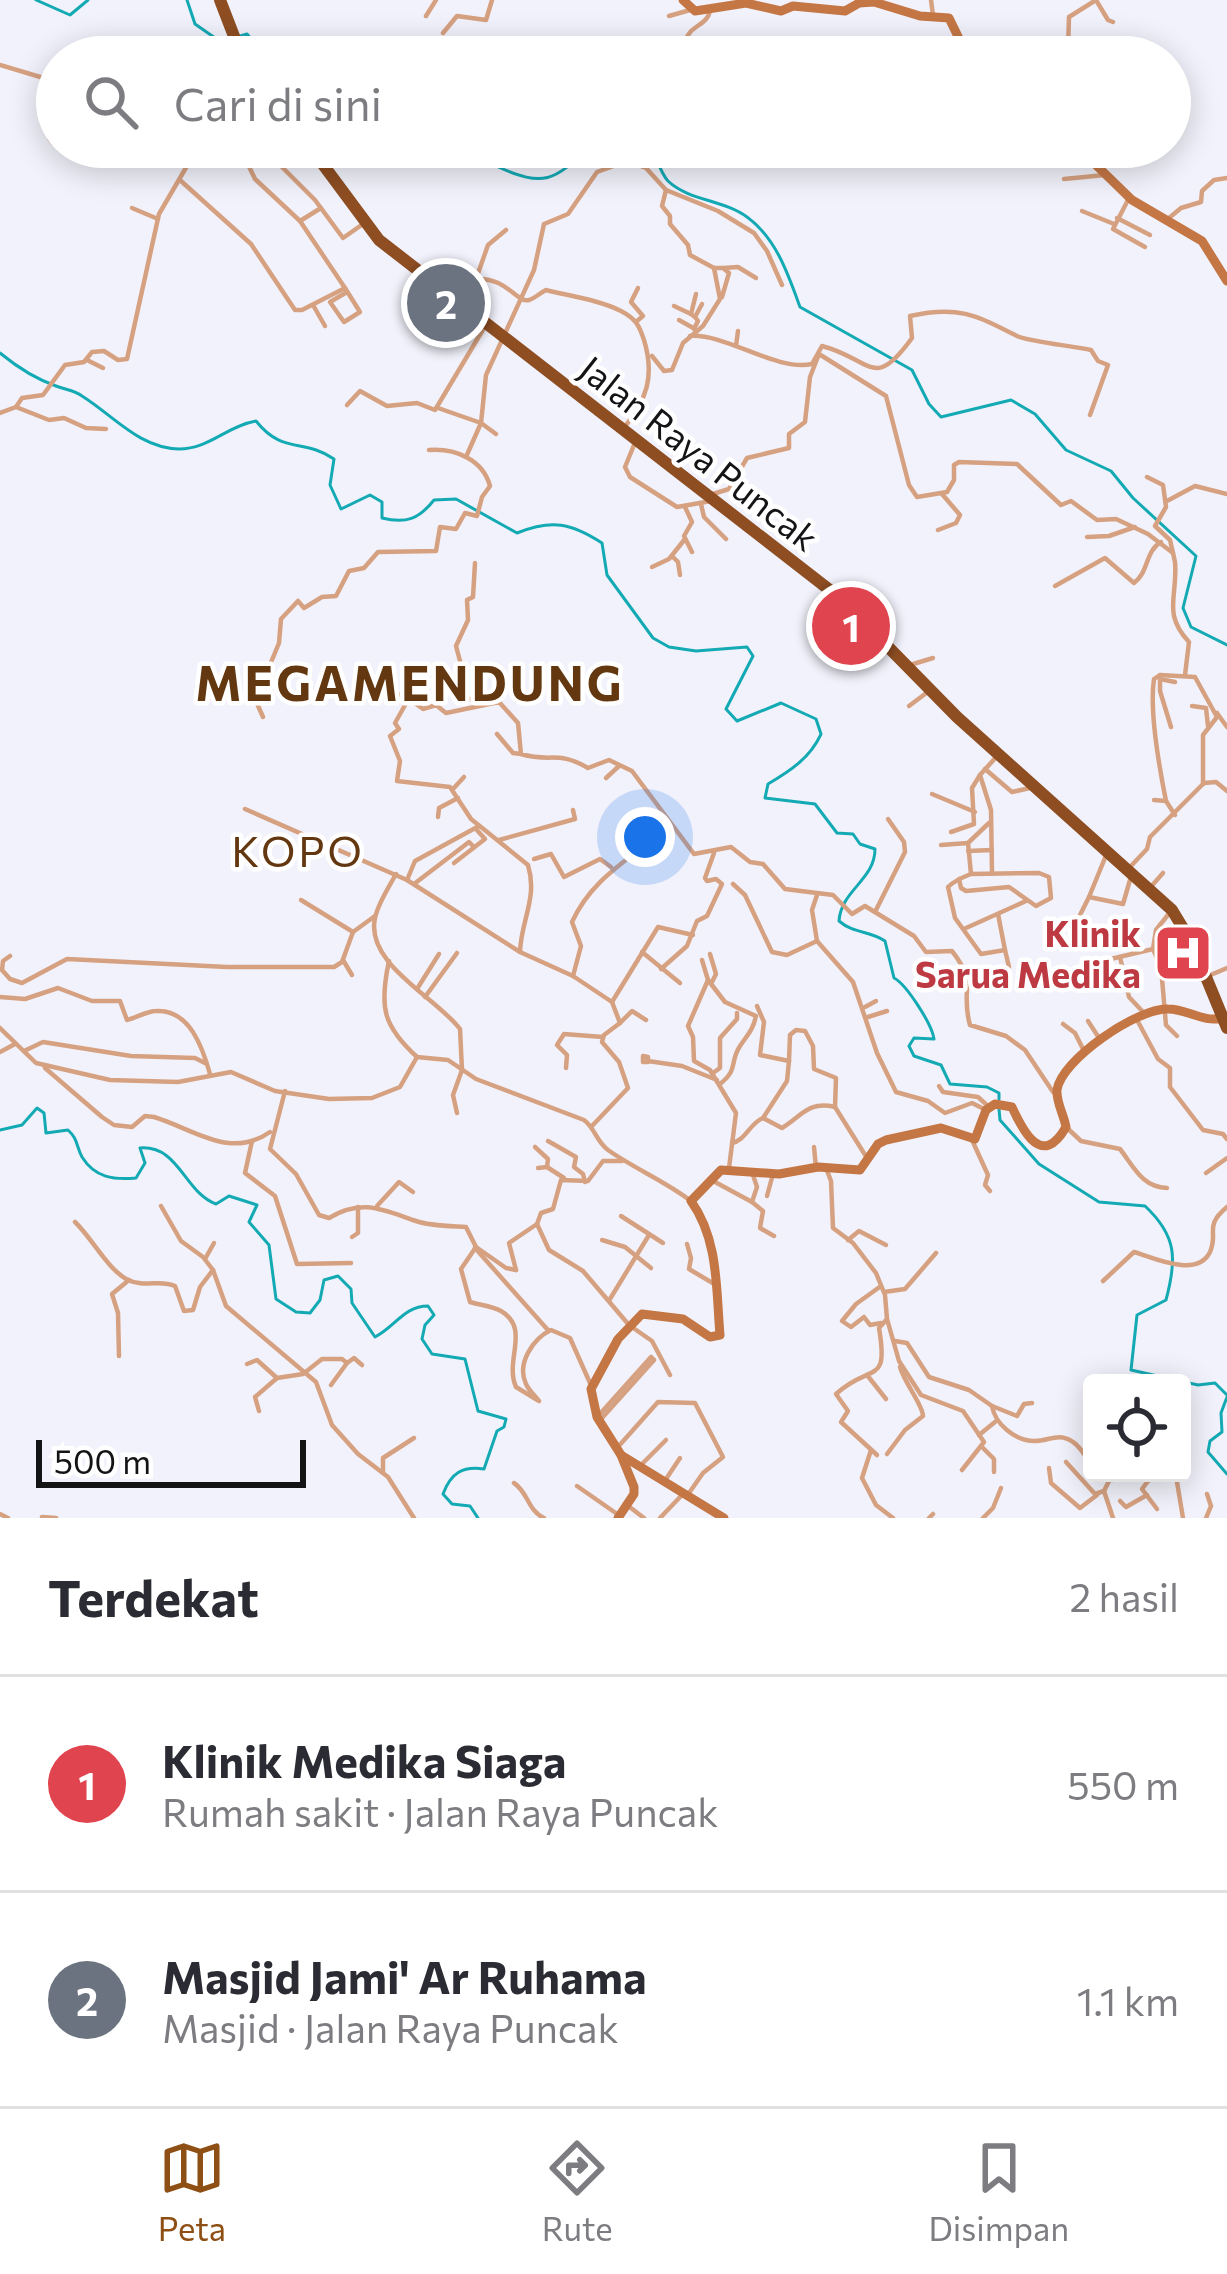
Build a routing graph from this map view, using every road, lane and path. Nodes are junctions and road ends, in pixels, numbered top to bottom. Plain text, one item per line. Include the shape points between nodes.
1 (220, 0) edge
2 (436, 0) edge
3 (492, 0) edge
4 (931, 0) edge
5 (1096, 0) edge
6 (687, 5) edge
7 (710, 10) junction
8 (933, 15) junction
9 (426, 16) dead end
10 (669, 16) dead end
11 (1113, 22) dead end
12 (442, 33) dead end
13 (231, 36) edge
14 (687, 36) edge
15 (959, 36) edge
16 (1069, 36) edge
17 (0, 65) edge
18 (36, 76) edge
19 (188, 168) edge
20 (250, 168) edge
21 (284, 168) edge
22 (325, 168) edge
23 (609, 168) edge
24 (646, 168) edge
25 (1101, 168) edge
26 (1106, 175) junction
27 (1227, 178) edge
28 (1064, 179) dead end
29 (181, 181) junction
30 (666, 190) junction
31 (1129, 198) junction
32 (132, 208) dead end
33 (322, 208) junction
34 (1082, 211) dead end
35 (158, 219) junction
36 (300, 221) junction
37 (1115, 221) junction
38 (1165, 223) junction
39 (364, 224) junction
40 (506, 230) dead end
41 (714, 268) junction
42 (723, 268) junction
43 (1226, 274) edge
44 (756, 278) dead end
45 (476, 279) junction
46 (782, 285) dead end
47 (638, 288) dead end
48 (346, 290) junction
49 (696, 294) dead end
50 (720, 298) junction
51 (520, 299) junction
52 (456, 300) junction
53 (313, 304) junction
54 (702, 304) dead end
55 (674, 306) dead end
56 (298, 311) junction
57 (693, 315) junction
58 (679, 320) dead end
59 (637, 321) junction
60 (306, 323) dead end
61 (486, 324) junction
62 (325, 326) dead end
63 (738, 331) dead end
64 (694, 332) junction
65 (502, 338) junction
66 (736, 346) junction
67 (649, 353) junction
68 (818, 355) junction
69 (87, 360) junction
70 (103, 368) dead end
71 (347, 406) dead end
72 (16, 407) junction
73 (438, 408) junction
74 (0, 413) edge
75 (1090, 415) dead end
76 (481, 423) junction
77 (106, 429) dead end
78 (622, 430) junction
79 (496, 434) dead end
80 (637, 440) junction
81 (430, 450) dead end
82 (466, 457) junction
83 (1147, 477) dead end
84 (942, 494) junction
85 (1227, 494) edge
86 (708, 500) junction
87 (1167, 501) junction
88 (685, 507) junction
89 (1135, 527) junction
90 (938, 530) dead end
91 (1088, 537) dead end
92 (726, 538) dead end
93 (685, 539) junction
94 (1162, 542) junction
95 (692, 552) dead end
96 (1173, 553) junction
97 (672, 556) junction
98 (475, 562) dead end
99 (652, 567) dead end
100 (680, 574) dead end
101 (1055, 586) dead end
102 (878, 597) dead end
103 (839, 598) junction
104 (867, 623) junction
105 (838, 643) dead end
106 (933, 658) dead end
107 (908, 665) junction
108 (1185, 675) junction
109 (1160, 677) junction
110 (1175, 682) dead end
111 (931, 690) junction
112 (375, 694) dead end
113 (409, 698) junction
114 (478, 704) junction
115 (909, 706) dead end
116 (1192, 706) dead end
117 (1213, 712) junction
118 (262, 717) dead end
119 (1171, 727) dead end
120 (1227, 727) edge
121 (496, 734) dead end
122 (521, 754) junction
123 (998, 755) junction
124 (619, 765) junction
125 (983, 772) junction
126 (464, 777) dead end
127 (606, 778) dead end
128 (1203, 784) junction
129 (1034, 787) junction
130 (1226, 787) edge
131 (453, 789) junction
132 (932, 794) dead end
133 (458, 798) junction
134 (1154, 800) dead end
135 (1166, 801) junction
136 (245, 809) dead end
137 (573, 810) dead end
138 (975, 812) junction
139 (1175, 815) junction
140 (438, 817) dead end
141 (888, 819) dead end
142 (991, 821) junction
143 (477, 827) junction
144 (951, 832) dead end
145 (499, 840) junction
146 (941, 845) dead end
147 (644, 846) dead end
148 (968, 847) junction
149 (992, 850) junction
150 (462, 852) junction
151 (1107, 852) junction
152 (714, 853) junction
153 (534, 859) dead end
154 (454, 863) dead end
155 (613, 869) junction
156 (1130, 872) junction
157 (1162, 873) dead end
158 (396, 874) junction
159 (971, 874) junction
160 (992, 874) junction
161 (959, 879) junction
162 (411, 882) junction
163 (733, 884) dead end
164 (1149, 889) junction
165 (817, 895) junction
166 (1089, 897) junction
167 (301, 900) dead end
168 (1026, 901) junction
169 (1172, 910) junction
170 (875, 912) junction
171 (998, 914) junction
172 (375, 916) junction
173 (1080, 924) dead end
174 (964, 929) junction
175 (353, 932) junction
176 (693, 934) junction
177 (817, 941) junction
178 (1153, 949) junction
179 (1005, 950) junction
180 (520, 952) junction
181 (642, 952) junction
182 (457, 953) dead end
183 (439, 954) dead end
184 (710, 954) dead end
185 (10, 956) dead end
186 (1120, 957) junction
187 (343, 960) junction
188 (702, 960) dead end
189 (389, 961) junction
190 (1009, 967) dead end
191 (1227, 968) edge
192 (661, 969) junction
193 (1072, 972) junction
194 (352, 975) dead end
195 (573, 976) junction
196 (1163, 976) junction
197 (1207, 978) junction
198 (1040, 980) dead end
199 (710, 981) junction
200 (680, 983) dead end
201 (417, 989) junction
202 (1065, 990) dead end
203 (0, 997) edge
204 (425, 997) junction
205 (876, 1001) dead end
206 (612, 1002) junction
207 (757, 1006) dead end
208 (865, 1007) junction
209 (1165, 1009) junction
210 (736, 1010) junction
211 (887, 1011) dead end
212 (1140, 1014) junction
213 (1224, 1014) edge
214 (868, 1017) junction
215 (646, 1020) dead end
216 (1088, 1021) dead end
217 (620, 1023) junction
218 (1063, 1024) dead end
219 (0, 1028) edge
220 (1177, 1036) dead end
221 (602, 1037) junction
222 (1101, 1041) junction
223 (15, 1044) junction
224 (0, 1052) edge
225 (24, 1052) junction
226 (1085, 1054) junction
227 (417, 1057) junction
228 (648, 1061) dead end
229 (789, 1061) junction
230 (40, 1064) junction
231 (207, 1064) junction
232 (566, 1068) dead end
233 (461, 1070) junction
234 (210, 1073) junction
235 (712, 1073) junction
236 (719, 1082) junction
237 (939, 1086) dead end
238 (285, 1091) junction
239 (1057, 1096) junction
240 (994, 1106) junction
241 (835, 1107) junction
242 (457, 1114) dead end
243 (763, 1118) junction
244 (592, 1126) junction
245 (1066, 1127) junction
246 (275, 1128) junction
247 (1227, 1139) edge
248 (972, 1140) junction
249 (252, 1141) junction
250 (548, 1141) dead end
251 (732, 1143) junction
252 (536, 1147) dead end
253 (814, 1147) dead end
254 (1227, 1158) edge
255 (625, 1160) junction
256 (869, 1160) junction
257 (821, 1168) junction
258 (729, 1169) junction
259 (752, 1172) junction
260 (772, 1174) junction
261 (1206, 1174) dead end
262 (564, 1178) junction
263 (710, 1179) junction
264 (585, 1181) junction
265 (1167, 1189) dead end
266 (990, 1191) dead end
267 (413, 1192) dead end
268 (767, 1196) dead end
269 (691, 1201) junction
270 (752, 1202) junction
271 (161, 1206) dead end
272 (377, 1206) junction
273 (358, 1207) junction
274 (1227, 1207) edge
275 (622, 1216) dead end
276 (75, 1222) dead end
277 (537, 1225) junction
278 (649, 1234) junction
279 (774, 1236) dead end
280 (352, 1237) dead end
281 (602, 1240) dead end
282 (848, 1240) junction
283 (214, 1243) dead end
284 (663, 1243) dead end
285 (687, 1244) dead end
286 (886, 1245) dead end
287 (475, 1248) junction
288 (926, 1250) dead end
289 (936, 1253) dead end
290 (635, 1255) junction
291 (205, 1259) junction
292 (351, 1263) dead end
293 (926, 1264) junction
294 (651, 1268) dead end
295 (213, 1270) junction
296 (129, 1280) junction
297 (1103, 1281) dead end
298 (716, 1285) junction
299 (883, 1288) junction
300 (610, 1299) junction
301 (884, 1321) junction
302 (629, 1324) junction
303 (549, 1330) junction
304 (895, 1341) junction
305 (119, 1356) dead end
306 (899, 1361) junction
307 (347, 1363) junction
308 (247, 1364) dead end
309 (362, 1365) dead end
310 (303, 1374) junction
311 (670, 1375) dead end
312 (867, 1376) junction
313 (277, 1378) junction
314 (631, 1383) dead end
315 (331, 1385) dead end
316 (591, 1389) junction
317 (886, 1399) dead end
318 (1032, 1403) dead end
319 (992, 1406) junction
320 (259, 1411) dead end
321 (1014, 1415) junction
322 (598, 1419) junction
323 (995, 1422) junction
324 (1023, 1424) dead end
325 (979, 1436) junction
326 (414, 1438) dead end
327 (666, 1439) dead end
328 (982, 1448) junction
329 (619, 1451) junction
330 (887, 1454) dead end
331 (1083, 1454) edge
332 (680, 1458) dead end
333 (1066, 1462) dead end
334 (639, 1468) junction
335 (1049, 1468) dead end
336 (962, 1470) dead end
337 (383, 1472) junction
338 (994, 1472) dead end
339 (663, 1482) junction
340 (1108, 1482) edge
341 (1147, 1482) edge
342 (1176, 1482) edge
343 (514, 1483) dead end
344 (577, 1486) dead end
345 (1001, 1488) dead end
346 (1100, 1493) junction
347 (634, 1494) junction
348 (685, 1494) junction
349 (1207, 1494) dead end
350 (1147, 1495) junction
351 (1120, 1501) dead end
352 (1080, 1508) junction
353 (1156, 1509) dead end
354 (621, 1513) edge
355 (0, 1514) edge
356 (42, 1516) edge
357 (8, 1518) edge
358 (56, 1518) edge
359 (414, 1518) edge
360 (544, 1518) edge
361 (644, 1518) edge
362 (660, 1518) edge
363 (724, 1518) edge
364 (893, 1518) edge
365 (982, 1518) edge
366 (1084, 1518) edge
367 (1113, 1518) edge
368 (1183, 1518) edge
369 (1206, 1518) edge

1 - 13 highway
2 - 9 street
3 - 12 street via 486,20 458,16
4 - 8 street
5 - 11 street
5 - 16 street via 1069,17
6 - 7 main road
6 - 10 street
7 - 8 main road via 746,3 846,10 877,2
7 - 14 street
8 - 15 main road via 952,21
17 - 18 street
19 - 29 street
20 - 36 street
21 - 33 street
22 - 39 highway, Jalan Raya Puncak
23 - 51 street via 595,174 568,214 544,224
24 - 30 street
25 - 26 main road
26 - 28 street
26 - 31 main road
27 - 38 street via 1214,180 1201,202
29 - 35 street
29 - 56 street via 251,244
30 - 41 street via 670,226 690,255
30 - 46 street via 754,233
31 - 37 street
31 - 38 main road
32 - 35 street
33 - 36 street
33 - 39 street via 344,238
34 - 37 street
35 - 69 street via 128,358 98,351
36 - 48 street
37 - 37 street via 1114,232 1144,246 1149,234
38 - 43 main road via 1201,240
39 - 52 highway, Jalan Raya Puncak
40 - 45 street via 486,248
41 - 42 street
41 - 50 street
42 - 44 street
42 - 50 street via 729,280
45 - 51 street via 502,282
45 - 52 street
47 - 59 street via 631,302 643,316
48 - 48 street via 360,313 344,322 330,302
48 - 53 street
49 - 57 street
50 - 64 street
51 - 59 street via 546,290
51 - 65 street
52 - 61 highway, Jalan Raya Puncak
53 - 56 street
53 - 62 street
54 - 57 street
55 - 57 street
56 - 60 street
57 - 64 street
58 - 64 street
59 - 67 street
61 - 65 highway, Jalan Raya Puncak
61 - 73 street
63 - 66 street
64 - 66 street
64 - 67 street via 671,371
65 - 76 street via 485,377
65 - 78 highway, Jalan Raya Puncak
66 - 68 street via 796,367
67 - 78 street via 646,394
68 - 75 street via 823,346 879,369 892,365 912,338 910,316 947,309 1018,336 1090,350 1108,367
68 - 84 street via 884,394 912,494
68 - 86 street via 806,422 789,434 789,448 747,458 728,490
69 - 70 street
69 - 72 street via 67,364 41,396 21,398
71 - 73 street via 360,391 387,406
72 - 74 street
72 - 77 street
73 - 76 street
76 - 79 street
76 - 82 street
78 - 80 highway, Jalan Raya Puncak
80 - 86 highway, Jalan Raya Puncak
80 - 88 street via 626,458 628,476
81 - 82 street
82 - 118 street via 490,481 478,512 466,513 455,529 440,527 435,551 377,553 350,572 338,595 305,608 298,601 285,614 266,687 252,692
83 - 87 street via 1162,484
84 - 89 street via 959,462 1014,464 1061,505 1070,500 1099,520
84 - 90 street via 960,518
85 - 87 street via 1195,486
86 - 88 street
86 - 92 street via 704,517
86 - 103 highway, Jalan Raya Puncak
87 - 96 street via 1156,523
88 - 93 street via 692,520
89 - 91 street
89 - 94 street
93 - 95 street
93 - 97 street
94 - 96 street
94 - 101 street via 1135,583 1103,559
96 - 108 street via 1171,610 1189,642
97 - 99 street
97 - 100 street
98 - 114 street via 454,681
102 - 103 street via 866,590 854,601
103 - 104 highway, Jalan Raya Puncak
104 - 105 street
104 - 107 highway, Jalan Raya Puncak
106 - 107 street
107 - 111 highway, Jalan Raya Puncak
108 - 109 street
108 - 117 street via 1198,679
109 - 110 street
109 - 119 street
109 - 135 street via 1150,697
111 - 115 street
111 - 123 highway, Jalan Raya Puncak
112 - 113 street
113 - 114 street via 446,713
113 - 131 street via 391,736 397,781
114 - 122 street via 509,710
116 - 117 street
117 - 120 street
117 - 128 street via 1203,738
121 - 122 street
122 - 124 street via 569,757 588,768 606,760
123 - 125 street
123 - 129 highway, Jalan Raya Puncak
124 - 127 street
124 - 152 street via 694,854
125 - 129 street via 1012,792
125 - 138 street via 972,788
125 - 142 street
126 - 131 street
128 - 130 street
128 - 139 street
129 - 151 highway, Jalan Raya Puncak
131 - 133 street
132 - 138 street
133 - 140 street
133 - 143 street
134 - 135 street
135 - 139 street
136 - 158 street
137 - 145 street via 575,819
138 - 144 street via 971,827
139 - 156 street
141 - 170 street via 905,852
142 - 148 street
142 - 149 street
143 - 145 street
143 - 150 street via 486,838
143 - 162 street via 415,861
145 - 180 street via 530,870 533,901
146 - 148 street
147 - 155 street
148 - 149 street
148 - 159 street
149 - 160 street
150 - 154 street
150 - 162 street
151 - 156 highway, Jalan Raya Puncak
151 - 166 street
152 - 165 street via 731,847 763,864 784,889
152 - 176 street via 705,879 722,884
153 - 155 street via 551,854 563,878 602,859
155 - 195 street via 572,920 581,946
156 - 164 highway, Jalan Raya Puncak
156 - 166 street via 1123,904
157 - 164 street
158 - 162 street
158 - 172 street
159 - 160 street
159 - 161 street
160 - 168 street via 1048,876 1050,899
161 - 168 street via 964,890 1006,886
161 - 174 street via 947,890
162 - 180 street
163 - 177 street via 772,952 787,955
164 - 169 highway, Jalan Raya Puncak
165 - 170 street via 833,896 852,914 864,906
165 - 177 street
166 - 173 street
167 - 175 street
168 - 171 street
169 - 178 street
169 - 197 highway, Jalan Raya Puncak
170 - 239 street via 926,952 952,951 969,978 970,1025 1025,1050
171 - 174 street
171 - 179 street
172 - 175 street
172 - 189 street
174 - 179 street via 981,954
175 - 187 street
176 - 181 street via 658,927
176 - 192 street
177 - 208 street
178 - 186 street
178 - 196 street
179 - 190 street
180 - 195 street
181 - 192 street
181 - 206 street
182 - 204 street
183 - 201 street
184 - 199 street
185 - 187 street via 2,968 20,983 64,959 274,968 337,967
186 - 193 street
186 - 212 street
187 - 194 street
188 - 199 street
189 - 201 street
189 - 227 street via 386,1018
191 - 197 street
192 - 200 street
193 - 198 street
193 - 202 street
195 - 206 street
196 - 197 street
196 - 209 street
197 - 213 highway, Jalan Raya Puncak
199 - 210 street
199 - 235 street via 688,1027 694,1061
201 - 204 street
203 - 231 street via 23,1000 58,988 120,1001 127,1020 170,1013 199,1039
204 - 233 street via 459,1027
205 - 208 street
206 - 217 street
207 - 229 street via 764,1022 758,1053
208 - 214 street
209 - 212 main road
209 - 213 main road via 1207,1020
209 - 220 street
210 - 235 street via 720,1038 720,1070
210 - 236 street via 754,1013 755,1023 734,1072
211 - 214 street
212 - 222 main road
212 - 247 street via 1170,1069 1171,1088 1203,1130
214 - 240 street via 896,1093 946,1113 971,1103
215 - 217 street via 632,1011
216 - 222 street
217 - 221 street
218 - 226 street
219 - 223 street
221 - 232 street via 564,1034 557,1045 567,1054
221 - 244 street via 628,1088
222 - 226 main road
223 - 224 street
223 - 225 street
225 - 230 street
225 - 231 street via 55,1043
226 - 239 main road via 1065,1071
227 - 233 street
227 - 238 street via 401,1086 374,1098
228 - 236 street
229 - 241 street via 790,1035 804,1030 814,1069 836,1078
229 - 243 street via 787,1081
230 - 234 street via 131,1083
230 - 249 street via 114,1125 132,1127 149,1116 212,1143
231 - 234 street
233 - 242 street
233 - 244 street
234 - 238 street
235 - 236 street
236 - 251 street via 736,1116
237 - 240 street
238 - 246 street
239 - 245 main road
240 - 245 main road via 1013,1108 1034,1144 1056,1140
240 - 248 main road
241 - 243 street via 811,1105 781,1128
241 - 256 street
243 - 251 street
244 - 255 street via 601,1144
245 - 265 street via 1079,1141 1119,1148 1141,1178
246 - 249 street
246 - 273 street via 272,1153 296,1174 319,1215
248 - 256 main road via 934,1129 884,1141
248 - 266 street
249 - 292 street via 245,1173 275,1196 297,1264
250 - 264 street via 576,1157
251 - 258 street
252 - 262 street via 548,1160 542,1168
253 - 257 street
254 - 261 street
255 - 264 street via 603,1161
255 - 269 street
256 - 257 main road via 860,1170
257 - 260 main road
257 - 282 street via 831,1184 833,1228
258 - 259 main road
258 - 263 main road
259 - 260 main road
259 - 270 street
260 - 268 street
262 - 264 street
262 - 277 street
263 - 269 main road
263 - 270 street
267 - 272 street via 399,1182
269 - 298 main road via 709,1233
270 - 279 street via 763,1209 760,1228
271 - 291 street via 182,1241
272 - 273 street
272 - 287 street via 423,1224 466,1227
273 - 280 street
274 - 297 street via 1212,1224 1208,1256 1177,1264 1134,1252
275 - 278 street
276 - 296 street
277 - 287 street via 508,1245 515,1270
277 - 300 street via 549,1250
278 - 284 street
278 - 290 street
281 - 290 street
282 - 286 street via 859,1231
282 - 299 street
283 - 291 street
285 - 298 street via 689,1269
287 - 303 street
287 - 303 street via 461,1269 463,1286 470,1302 512,1323 512,1380 536,1402 526,1360
288 - 293 street
289 - 293 street
290 - 294 street
290 - 300 street
291 - 295 street
293 - 299 street via 905,1289
295 - 296 street via 188,1312 172,1284
295 - 310 street via 226,1306
296 - 305 street via 111,1295
298 - 302 main road via 716,1338 683,1319 646,1313
299 - 301 street
299 - 301 street via 842,1320 850,1327 863,1317 871,1325
300 - 302 street
301 - 304 street
301 - 312 street via 884,1358
302 - 311 street via 652,1341
302 - 316 main road
303 - 316 street via 569,1338
304 - 306 street
304 - 319 street via 908,1344 927,1376
306 - 325 street via 923,1398 963,1412
306 - 330 street via 923,1416
307 - 309 street
307 - 310 street via 322,1359
307 - 315 street
308 - 313 street via 257,1360
310 - 313 street
310 - 337 street via 321,1388 336,1430
312 - 317 street
312 - 364 street via 836,1395 848,1411 841,1422 874,1452 862,1478
313 - 320 street via 255,1397
314 - 322 street
316 - 322 main road
318 - 321 street
319 - 321 street
319 - 323 street
321 - 324 street
322 - 329 main road
323 - 325 street
323 - 331 street via 1031,1440 1073,1442
325 - 328 street
326 - 337 street via 383,1458
327 - 334 street
328 - 336 street
328 - 338 street
329 - 334 main road
329 - 347 main road
329 - 348 street via 658,1402 695,1403 723,1457
332 - 339 street
333 - 346 street
334 - 339 main road
335 - 352 street via 1051,1484
337 - 359 street
339 - 347 main road
339 - 348 main road
340 - 346 street
341 - 350 street
342 - 368 street
343 - 360 street
344 - 354 street
345 - 365 street
346 - 352 street
346 - 367 street
347 - 354 main road
348 - 362 street
348 - 363 main road
349 - 369 street
350 - 351 street via 1126,1507
350 - 353 street
352 - 366 street
354 - 361 street
355 - 357 street
356 - 358 street

